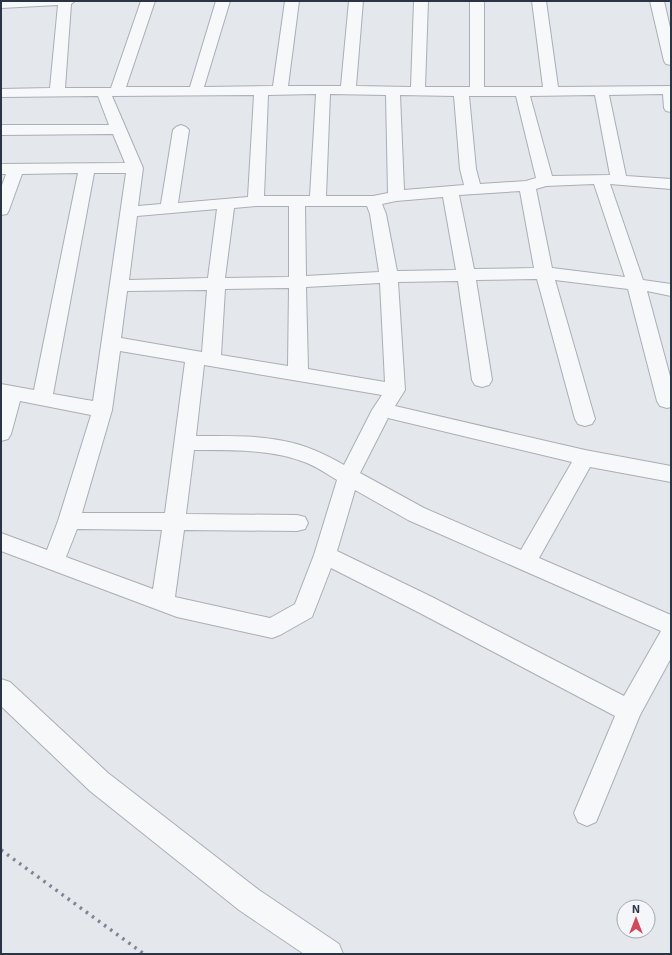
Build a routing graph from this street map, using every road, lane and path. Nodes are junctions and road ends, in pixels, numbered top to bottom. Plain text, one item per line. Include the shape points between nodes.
1 (65, 1) edge
2 (68, 1) edge
3 (148, 1) edge
4 (223, 1) edge
5 (292, 1) edge
6 (356, 1) edge
7 (421, 1) edge
8 (477, 1) edge
9 (539, 1) edge
10 (657, 1) edge
11 (2, 8) edge
12 (671, 61) edge
13 (280, 90) junction
14 (323, 90) junction
15 (348, 90) junction
16 (393, 90) junction
17 (418, 90) junction
18 (477, 90) junction
19 (601, 90) junction
20 (671, 90) edge
21 (261, 91) junction
22 (461, 91) junction
23 (551, 91) junction
24 (57, 92) junction
25 (110, 92) junction
26 (196, 92) junction
27 (522, 92) junction
28 (1, 93) edge
29 (671, 95) edge
30 (671, 108) edge
31 (119, 129) junction
32 (1, 130) edge
33 (181, 130) dead end
34 (87, 168) junction
35 (135, 168) junction
36 (9, 169) edge
37 (600, 179) junction
38 (619, 180) junction
39 (545, 181) junction
40 (671, 184) edge
41 (527, 186) junction
42 (473, 189) junction
43 (450, 191) junction
44 (396, 196) junction
45 (318, 200) junction
46 (256, 201) junction
47 (297, 201) junction
48 (373, 201) junction
49 (226, 204) junction
50 (169, 208) junction
51 (1, 210) edge
52 (129, 212) junction
53 (544, 273) junction
54 (466, 275) junction
55 (389, 277) junction
56 (298, 282) junction
57 (216, 284) junction
58 (636, 284) junction
59 (119, 286) junction
60 (671, 290) edge
61 (111, 343) junction
62 (203, 359) junction
63 (298, 375) junction
64 (482, 380) dead end
65 (395, 390) junction
66 (6, 392) edge
67 (42, 399) junction
68 (667, 401) dead end
69 (102, 410) junction
70 (382, 410) junction
71 (585, 419) dead end
72 (1, 434) edge
73 (185, 443) junction
74 (585, 458) junction
75 (671, 474) edge
76 (348, 477) junction
77 (69, 521) junction
78 (174, 522) junction
79 (297, 523) dead end
80 (1, 542) edge
81 (325, 555) junction
82 (53, 562) junction
83 (524, 562) junction
84 (163, 601) junction
85 (671, 626) edge
86 (671, 636) edge
87 (1, 690) edge
88 (629, 710) junction
89 (587, 813) dead end
90 (329, 954) edge

1 - 2 street
1 - 11 street
1 - 24 street
3 - 25 street
4 - 26 street
5 - 13 street
6 - 15 street
7 - 17 street
8 - 18 street
9 - 23 street
10 - 12 street
13 - 14 street
13 - 21 street
14 - 15 street
14 - 45 street
15 - 16 street
16 - 17 street
16 - 44 street
17 - 22 street
18 - 22 street
18 - 27 street
19 - 20 street
19 - 23 street
19 - 38 street
21 - 26 street
21 - 46 street
22 - 42 street via 468,169
23 - 27 street
24 - 25 street
24 - 28 street
25 - 26 street
25 - 31 street
27 - 39 street
29 - 30 street
31 - 32 street
31 - 35 street
33 - 50 street
34 - 35 street
34 - 36 street
34 - 67 street
35 - 52 street
36 - 51 street
37 - 38 street
37 - 39 street
37 - 58 street
38 - 40 street
39 - 41 street
41 - 42 street
41 - 53 street
42 - 43 street
43 - 44 street
43 - 54 street
44 - 48 street
45 - 47 street
45 - 48 street
46 - 47 street
46 - 49 street
47 - 56 street
48 - 55 street via 378,214
49 - 50 street
49 - 57 street
50 - 52 street
52 - 59 street
53 - 54 street
53 - 58 street
53 - 71 street
54 - 55 street
54 - 64 street
55 - 56 street
55 - 65 street
56 - 57 street
56 - 63 street
57 - 59 street
57 - 62 street
58 - 60 street
58 - 68 street
59 - 61 street
61 - 62 street
61 - 69 street
62 - 63 street
62 - 73 street
63 - 65 street
65 - 70 street
66 - 67 street
66 - 72 street
67 - 69 street
69 - 77 street
70 - 74 street
70 - 76 street
73 - 76 street via 234,443 284,448 315,458
73 - 78 street
74 - 75 street
74 - 83 street
76 - 81 street
76 - 83 street via 416,514
77 - 78 street
77 - 82 street
78 - 79 street
78 - 84 street
80 - 82 street
81 - 84 street via 304,610 272,628 178,607
81 - 88 street
82 - 84 street
83 - 85 street
86 - 88 street
87 - 90 street via 99,782 249,900
88 - 89 street

